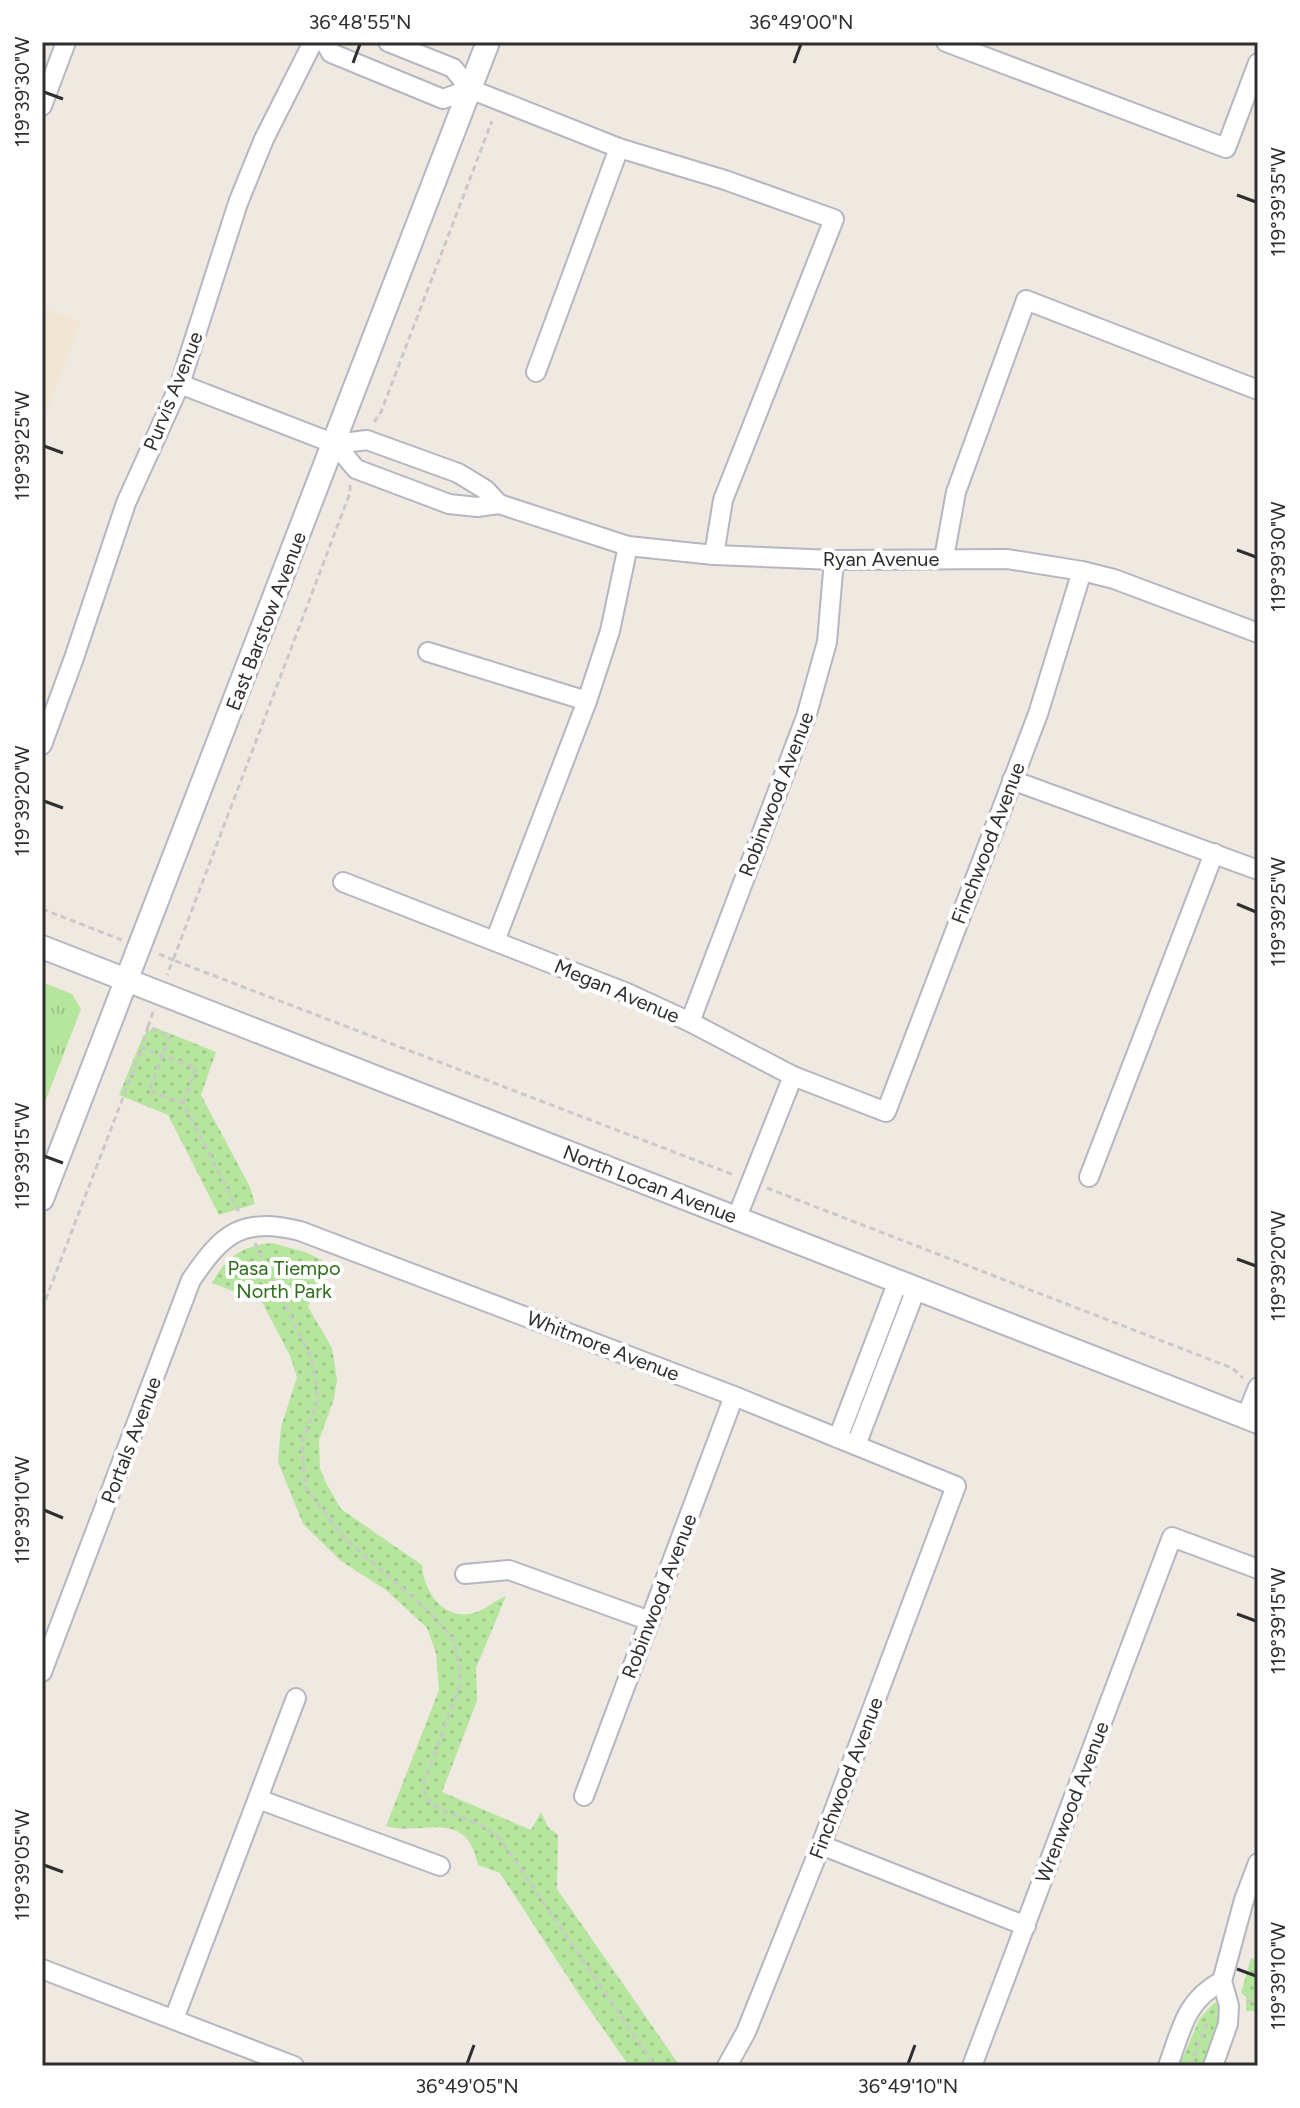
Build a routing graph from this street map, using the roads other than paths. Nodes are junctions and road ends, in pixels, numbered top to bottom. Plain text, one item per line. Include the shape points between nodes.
1 (66, 42) edge
2 (313, 42) edge
3 (325, 42) edge
4 (388, 42) edge
5 (488, 42) edge
6 (946, 42) edge
7 (1258, 63) edge
8 (470, 89) junction
9 (42, 106) edge
10 (619, 148) junction
11 (536, 372) dead end
12 (180, 384) junction
13 (1258, 390) edge
14 (335, 444) junction
15 (499, 504) junction
16 (628, 546) junction
17 (714, 555) junction
18 (944, 558) junction
19 (834, 560) junction
20 (1082, 571) junction
21 (1258, 633) edge
22 (428, 652) dead end
23 (587, 701) junction
24 (42, 745) edge
25 (1012, 780) junction
26 (1214, 853) junction
27 (1258, 870) edge
28 (343, 882) dead end
29 (495, 941) junction
30 (42, 947) edge
31 (126, 980) junction
32 (690, 1022) junction
33 (793, 1076) junction
34 (886, 1112) joint
35 (1089, 1177) dead end
36 (42, 1199) edge
37 (737, 1217) junction
38 (246, 1227) joint
39 (907, 1285) junction
40 (1258, 1387) edge
41 (734, 1396) junction
42 (1252, 1419) edge
43 (838, 1438) junction
44 (856, 1445) junction
45 (956, 1486) joint
46 (1258, 1569) edge
47 (465, 1574) dead end
48 (650, 1621) junction
49 (42, 1672) edge
50 (296, 1698) dead end
51 (584, 1796) dead end
52 (258, 1799) junction
53 (821, 1845) junction
54 (1258, 1863) edge
55 (440, 1866) dead end
56 (1026, 1926) junction
57 (42, 1969) edge
58 (1222, 1981) junction
59 (174, 2019) junction
60 (294, 2066) edge
61 (727, 2066) edge
62 (972, 2066) edge
63 (1168, 2066) edge
64 (1213, 2066) edge

1 - 9 street
2 - 12 street, Purvis Avenue via 238,203
3 - 8 street via 331,53 443,99
4 - 8 street via 453,68
5 - 8 street, East Barstow Avenue
6 - 7 street via 1226,148
8 - 10 street
8 - 14 street, East Barstow Avenue
10 - 11 street
10 - 17 street via 834,219 723,500
12 - 14 street
12 - 24 street, Purvis Avenue via 126,503
13 - 18 street via 1026,300 956,492
14 - 15 street, Ryan Avenue via 367,440 458,473
14 - 15 street, Ryan Avenue via 356,469 449,504
14 - 31 street, East Barstow Avenue
15 - 16 street, Ryan Avenue
16 - 17 street, Ryan Avenue
16 - 23 street via 610,631
17 - 19 street, Ryan Avenue
18 - 19 street, Ryan Avenue
18 - 20 street, Ryan Avenue via 1007,559
19 - 32 street, Robinwood Avenue via 827,642 806,717
20 - 21 street, Ryan Avenue
20 - 25 street, Finchwood Avenue
22 - 23 street
23 - 29 street
25 - 26 street
25 - 34 street, Finchwood Avenue
26 - 27 street
26 - 35 street
28 - 29 street, Megan Avenue
29 - 32 street, Megan Avenue
30 - 31 street, North Locan Avenue
31 - 36 street, East Barstow Avenue
31 - 37 street, North Locan Avenue
32 - 33 street, Megan Avenue
33 - 34 street, Megan Avenue
33 - 37 street
37 - 39 street, North Locan Avenue
38 - 41 street, Whitmore Avenue via 271,1224 300,1231
38 - 49 street, Portals Avenue via 214,1247 191,1280
39 - 42 street, North Locan Avenue
39 - 43 street
39 - 44 street
40 - 42 street
41 - 43 street, Whitmore Avenue
41 - 48 street, Robinwood Avenue
43 - 44 street, Whitmore Avenue
44 - 45 street, Whitmore Avenue
45 - 53 street, Finchwood Avenue
46 - 56 street, Wrenwood Avenue via 1172,1537
47 - 48 street via 509,1570
48 - 51 street, Robinwood Avenue
50 - 52 street
52 - 55 street
52 - 59 street
53 - 56 street
53 - 61 street, Finchwood Avenue via 746,2032
54 - 58 street
56 - 62 street, Wrenwood Avenue
57 - 59 street
58 - 63 street via 1189,2009
58 - 64 street via 1228,2024
59 - 60 street

